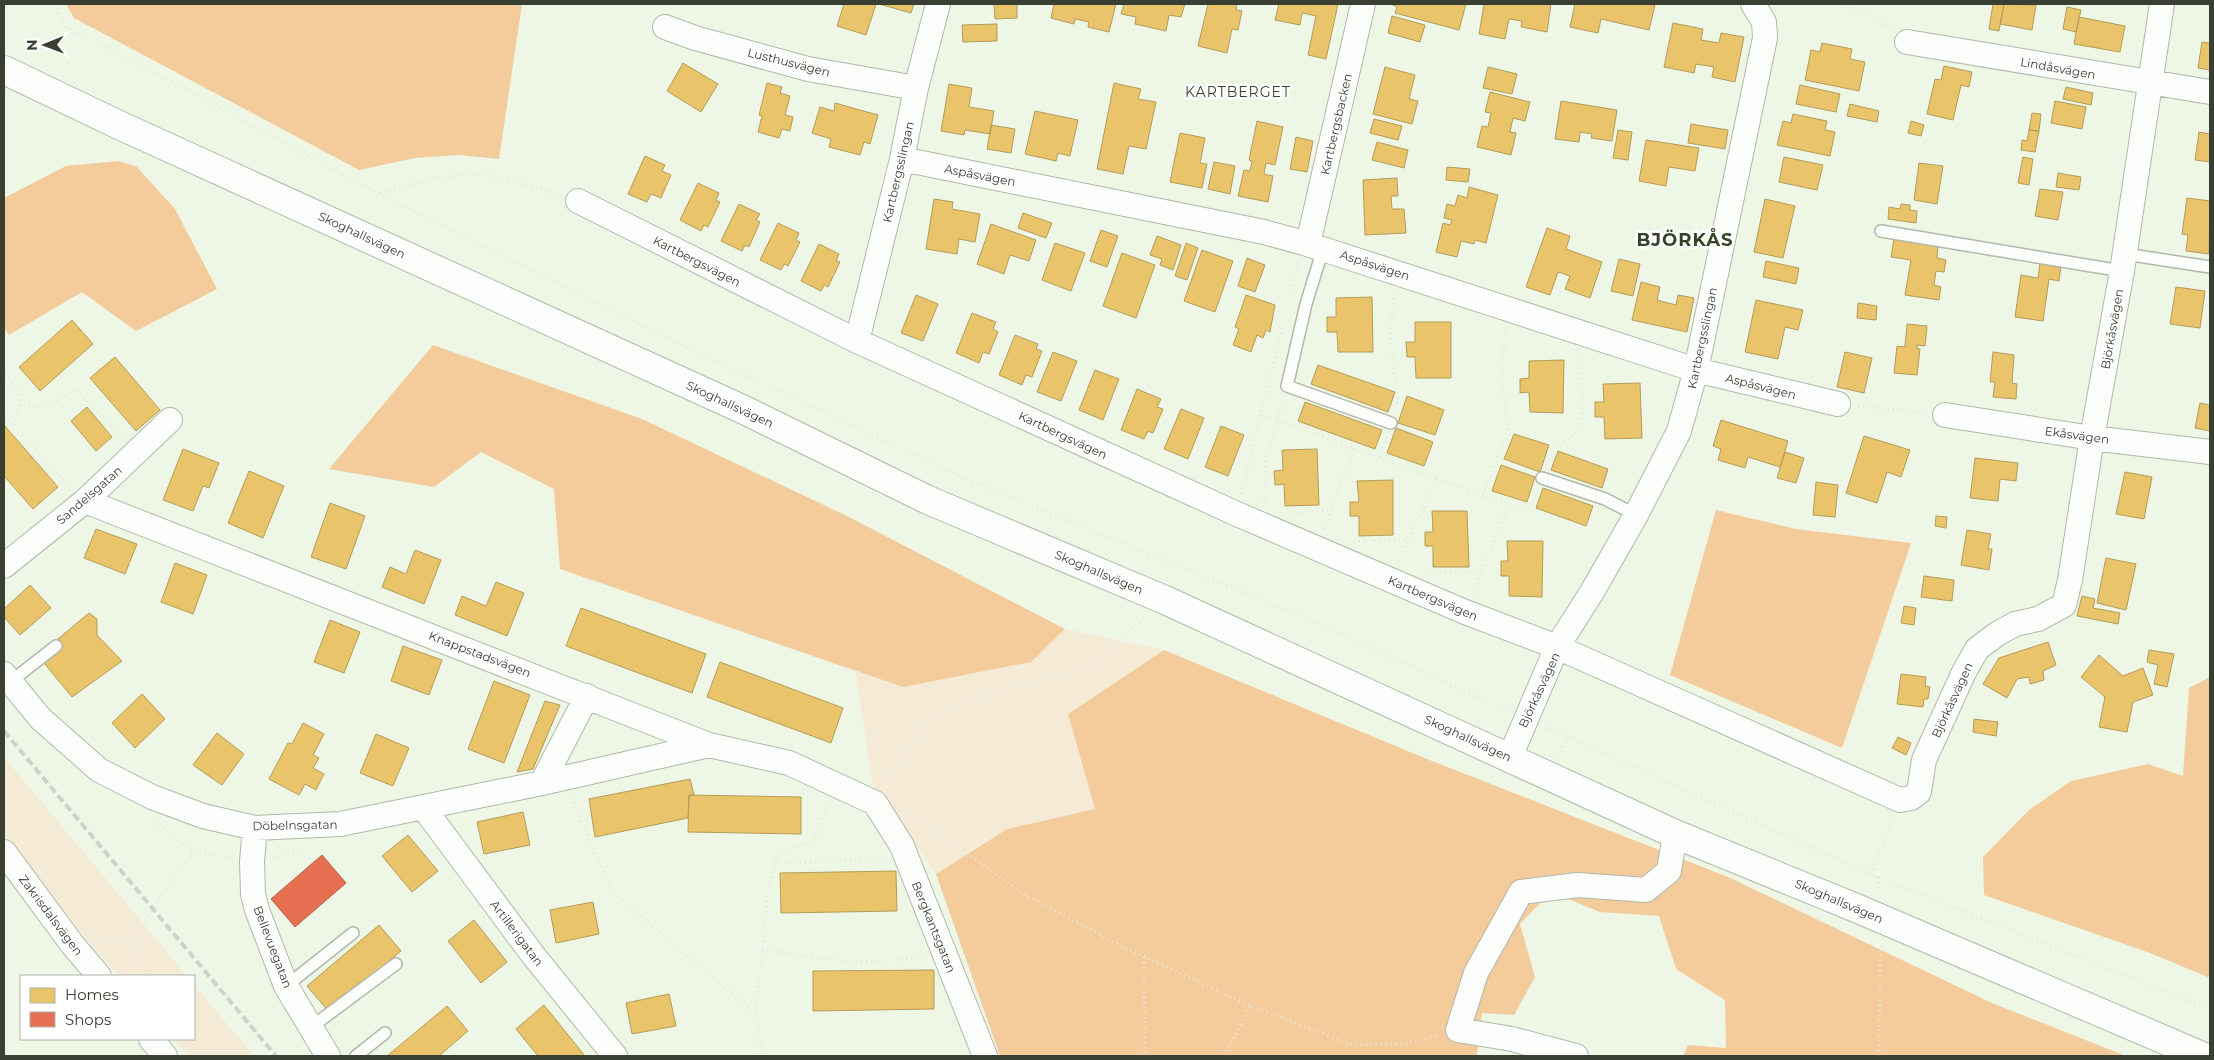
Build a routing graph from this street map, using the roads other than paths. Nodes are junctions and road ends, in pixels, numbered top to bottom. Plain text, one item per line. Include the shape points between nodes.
1 (938, 4) edge
2 (1363, 4) edge
3 (1753, 4) edge
4 (2162, 4) edge
5 (665, 27) dead end
6 (1906, 42) road end
7 (4, 70) edge
8 (2149, 84) junction
9 (916, 88) junction
10 (2210, 92) edge
11 (902, 159) junction
12 (578, 201) road end
13 (1881, 231) dead end
14 (1311, 245) junction
15 (2123, 262) junction
16 (2210, 267) edge
17 (857, 341) junction
18 (1696, 370) junction
19 (1838, 404) road end
20 (1945, 415) road end
21 (170, 420) dead end
22 (1392, 423) road end
23 (2092, 438) junction
24 (2210, 452) edge
25 (1542, 478) road end
26 (85, 501) junction
27 (1636, 515) junction
28 (4, 566) edge
29 (56, 646) dead end
30 (1557, 648) junction
31 (7, 678) edge
32 (587, 696) junction
33 (709, 745) junction
34 (1510, 757) junction
35 (542, 782) junction
36 (875, 803) joint
37 (423, 807) junction
38 (255, 828) junction
39 (1675, 834) junction
40 (4, 852) edge
41 (353, 933) dead end
42 (396, 964) dead end
43 (98, 975) edge
44 (286, 986) junction
45 (310, 1028) junction
46 (385, 1033) dead end
47 (151, 1040) edge
48 (165, 1056) edge
49 (328, 1056) edge
50 (356, 1056) edge
51 (615, 1056) edge
52 (985, 1056) edge
53 (1576, 1056) edge
54 (2202, 1056) edge

1 - 9 street, Kartbergsslingan
2 - 14 street, Kartbergsbacken
3 - 18 street, Kartbergsslingan via 1764,22 1765,38
4 - 8 street, Björkåsvägen
5 - 9 street, Lusthusvägen via 808,69
6 - 8 street, Lindåsvägen
7 - 34 main road, Skoghallsvägen via 742,409 928,500 1165,600
8 - 10 street, Lindåsvägen
8 - 15 street, Björkåsvägen
9 - 11 street, Kartbergsslingan
11 - 14 street, Aspåsvägen via 1254,230
11 - 17 street, Kartbergsslingan
12 - 17 street, Kartbergsvägen
13 - 15 lane
14 - 18 street, Aspåsvägen
14 - 22 lane via 1306,304 1287,386
15 - 16 lane
15 - 23 street, Björkåsvägen
17 - 30 street, Kartbergsvägen via 1236,514
18 - 19 street, Aspåsvägen
18 - 27 street, Kartbergsslingan via 1679,431
20 - 23 street, Ekåsvägen
21 - 26 street, Sandelsgatan
23 - 24 street, Ekåsvägen
23 - 30 street, Björkåsvägen via 2064,605 2038,619 2016,624 1977,649 1924,760 1919,792 1911,798 1900,800
25 - 27 lane via 1605,499
26 - 28 street, Sandelsgatan
26 - 32 street, Knappstadsvägen
27 - 30 street, Kartbergsslingan
29 - 31 lane
30 - 34 street, Björkåsvägen
31 - 38 street, Döbelnsgatan via 42,719 100,770 152,797 203,816
32 - 33 street, Knappstadsvägen
32 - 35 street
33 - 35 street, Döbelnsgatan
33 - 36 street, Knappstadsvägen via 789,763
34 - 39 main road, Skoghallsvägen
35 - 37 street, Döbelnsgatan
36 - 52 street, Bergkantsgatan via 902,846
37 - 38 street, Döbelnsgatan via 340,824
37 - 51 street, Artillerigatan via 533,956
38 - 44 street, Bellevuegatan via 254,894
39 - 53 street via 1669,871 1646,890 1578,886 1521,892 1476,973 1458,1030 1512,1039
39 - 54 main road, Skoghallsvägen
40 - 43 street, Zakrisdalsvägen
41 - 44 lane
42 - 45 lane
44 - 45 street, Bellevuegatan
45 - 49 street, Bellevuegatan
46 - 50 lane
47 - 48 street

